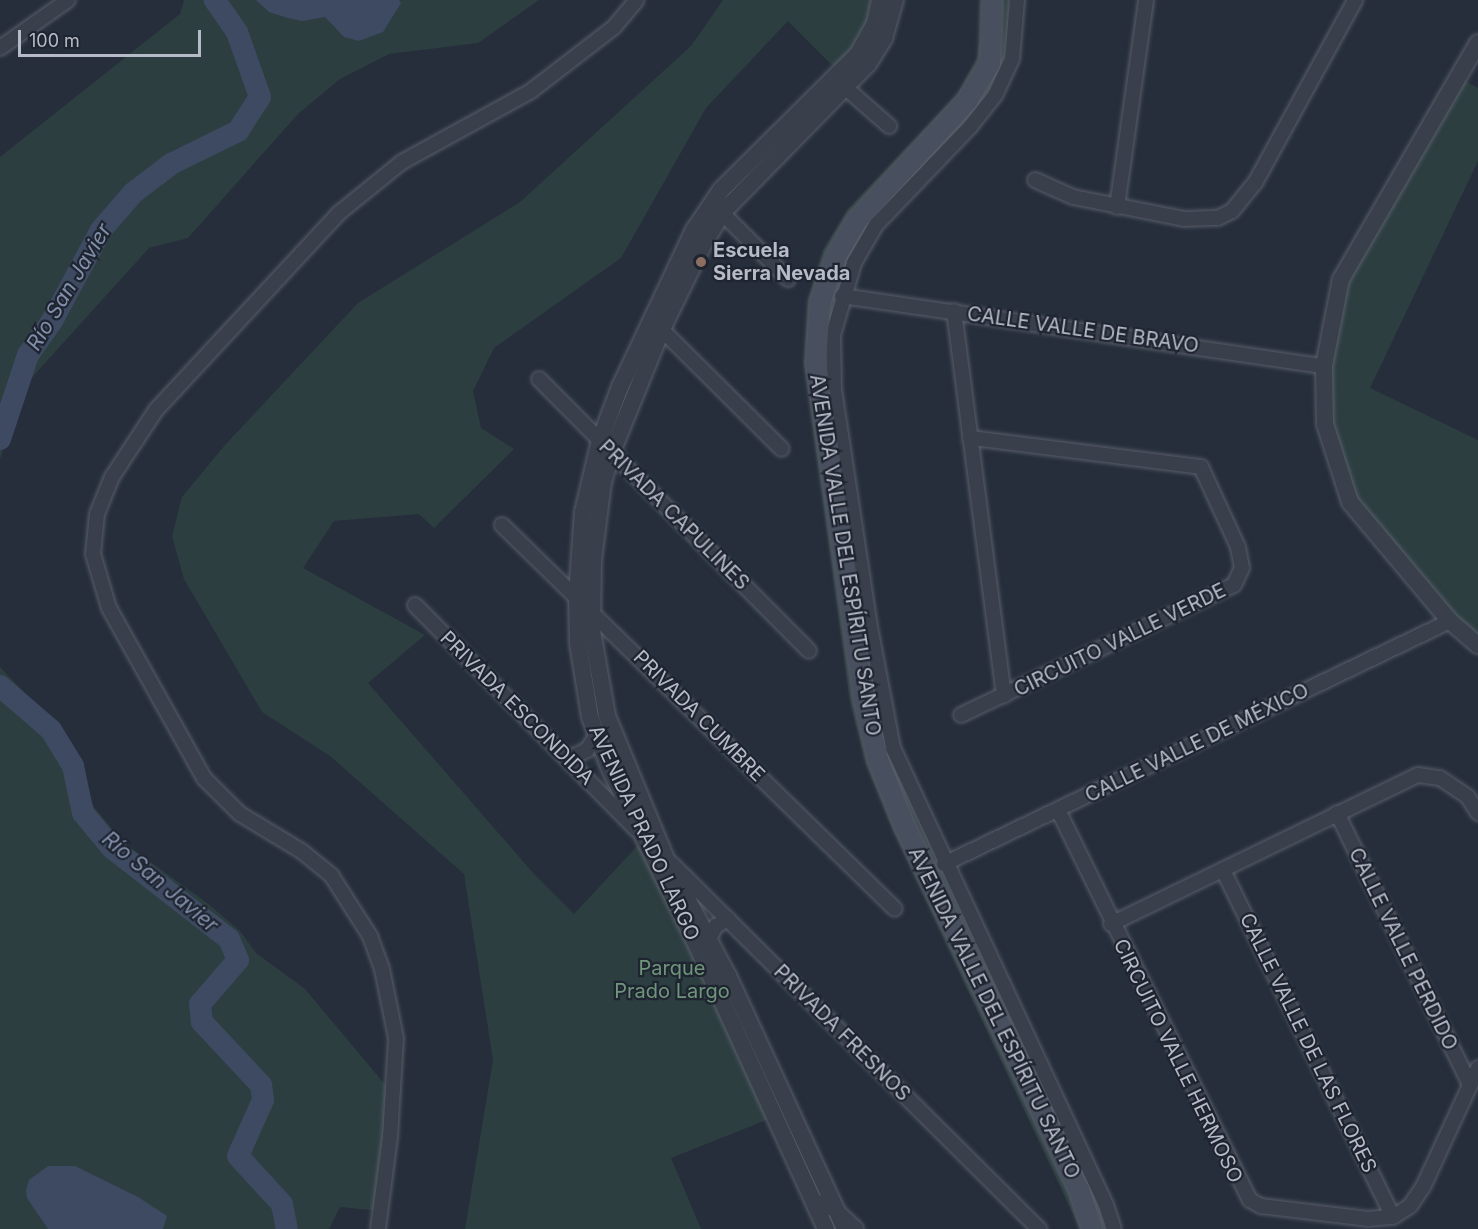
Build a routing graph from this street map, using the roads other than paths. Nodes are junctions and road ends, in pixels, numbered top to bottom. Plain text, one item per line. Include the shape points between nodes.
1 (68, 0) edge
2 (637, 0) edge
3 (880, 0) edge
4 (895, 0) edge
5 (992, 0) edge
6 (1017, 0) edge
7 (1146, 0) edge
8 (1355, 0) edge
9 (1478, 43) edge
10 (0, 48) edge
11 (840, 83) junction
12 (889, 126) dead end
13 (1035, 180) dead end
14 (1117, 207) junction
15 (717, 208) junction
16 (788, 279) dead end
17 (842, 296) junction
18 (954, 311) junction
19 (656, 324) junction
20 (1324, 366) junction
21 (539, 379) dead end
22 (970, 438) junction
23 (600, 440) junction
24 (782, 449) dead end
25 (612, 452) junction
26 (502, 525) dead end
27 (577, 595) junction
28 (415, 605) dead end
29 (591, 608) junction
30 (1450, 621) junction
31 (1478, 645) edge
32 (809, 651) dead end
33 (1004, 696) junction
34 (961, 715) dead end
35 (597, 735) junction
36 (567, 759) junction
37 (1058, 810) junction
38 (1337, 813) junction
39 (1478, 813) edge
40 (644, 837) junction
41 (666, 859) junction
42 (945, 864) junction
43 (1223, 870) junction
44 (895, 909) dead end
45 (728, 919) junction
46 (1111, 924) junction
47 (709, 939) junction
48 (1478, 1068) edge
49 (1470, 1085) junction
50 (814, 1202) junction
51 (837, 1211) junction
52 (1393, 1217) junction
53 (378, 1229) edge
54 (826, 1229) edge
55 (845, 1229) edge
56 (856, 1229) edge
57 (1039, 1229) edge
58 (1092, 1229) edge
59 (1114, 1229) edge

1 - 10 street
2 - 53 street via 615,27 531,91 402,162 339,213 156,410 112,477 97,514 93,554 109,608 204,778 240,814 303,852 331,875 370,936 382,969 396,1038 390,1137
3 - 11 street, AVENIDA PRADO LARGO via 874,23
4 - 11 street, AVENIDA PRADO LARGO via 884,38 868,64
5 - 58 main road, AVENIDA VALLE DEL ESPÍRITU SANTO via 990,63 967,101 857,220 836,256 820,303 816,363 864,700 878,760 905,827 1079,1190
6 - 17 street via 1012,59 996,94 970,127 876,225
7 - 14 street
8 - 14 street via 1255,183 1232,211 1202,220
9 - 20 street via 1341,279
11 - 12 street
11 - 15 street, AVENIDA PRADO LARGO
13 - 14 street via 1072,197
15 - 16 street
15 - 19 street, AVENIDA PRADO LARGO
17 - 18 street, CALLE VALLE DE BRAVO
17 - 42 street via 832,335 834,389 883,704 893,748
18 - 20 street, CALLE VALLE DE BRAVO
18 - 22 street, CIRCUITO VALLE VERDE
19 - 23 street, AVENIDA PRADO LARGO
19 - 24 street
19 - 25 street, AVENIDA PRADO LARGO
20 - 30 street via 1325,424 1350,502
21 - 23 street, PRIVADA CAPULINES
22 - 33 street, CIRCUITO VALLE VERDE
22 - 33 street, CIRCUITO VALLE VERDE via 1201,467 1238,547 1242,568 1234,585
23 - 25 street, PRIVADA CAPULINES
23 - 27 street, AVENIDA PRADO LARGO via 583,512
25 - 29 street, AVENIDA PRADO LARGO via 597,520
25 - 32 street, PRIVADA CAPULINES
26 - 27 street, PRIVADA CUMBRE
27 - 29 street, PRIVADA CUMBRE
27 - 35 street, AVENIDA PRADO LARGO via 578,643 590,717
28 - 36 street, PRIVADA ESCONDIDA
29 - 41 street, AVENIDA PRADO LARGO via 597,680 607,716
29 - 44 street, PRIVADA CUMBRE
30 - 31 street
30 - 37 street, CALLE VALLE DE MÉXICO
33 - 34 street, CIRCUITO VALLE VERDE
35 - 36 street via 587,750
35 - 40 street, AVENIDA PRADO LARGO
36 - 40 street, PRIVADA ESCONDIDA
37 - 42 street, CALLE VALLE DE MÉXICO
37 - 46 street, CIRCUITO VALLE HERMOSO
38 - 39 street, CIRCUITO VALLE HERMOSO via 1418,775 1440,778 1468,797
38 - 43 street, CIRCUITO VALLE HERMOSO
38 - 49 street, CALLE VALLE PERDIDO
40 - 41 street, PRIVADA FRESNOS
40 - 50 street, AVENIDA PRADO LARGO
41 - 45 street, PRIVADA FRESNOS
41 - 47 street, AVENIDA PRADO LARGO
42 - 59 street
43 - 46 street, CIRCUITO VALLE HERMOSO
43 - 52 street, CALLE VALLE DE LAS FLORES
45 - 47 street via 716,926
45 - 57 street, PRIVADA FRESNOS
46 - 52 street, CIRCUITO VALLE HERMOSO via 1250,1200 1261,1206 1368,1220
47 - 51 street, AVENIDA PRADO LARGO
48 - 49 street
49 - 52 street via 1424,1187 1410,1206
50 - 51 street
50 - 54 street, AVENIDA PRADO LARGO
51 - 55 street, AVENIDA PRADO LARGO
51 - 56 street

